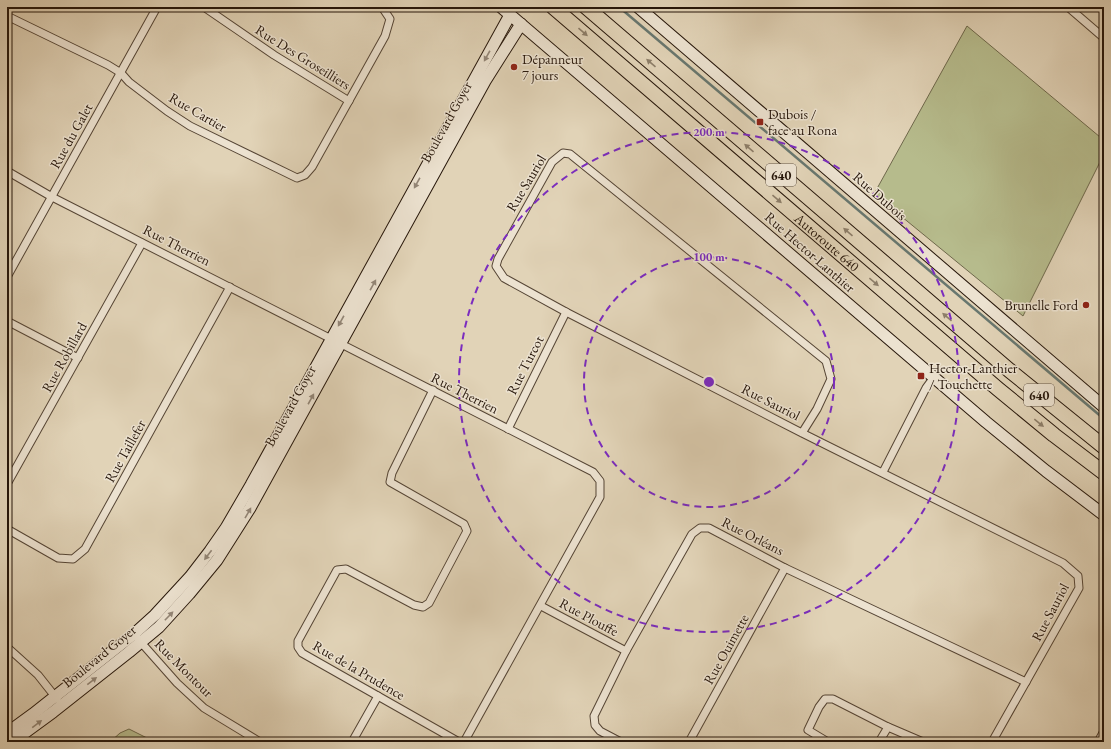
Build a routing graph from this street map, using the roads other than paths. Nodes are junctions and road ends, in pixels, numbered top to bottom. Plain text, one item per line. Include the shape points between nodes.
1 (156, 7) edge
2 (204, 7) edge
3 (382, 7) edge
4 (501, 7) edge
5 (553, 7) edge
6 (586, 7) edge
7 (638, 7) edge
8 (1068, 7) edge
9 (510, 15) junction
10 (7, 16) edge
11 (520, 24) junction
12 (1104, 38) edge
13 (120, 73) junction
14 (349, 101) junction
15 (7, 171) edge
16 (52, 197) junction
17 (142, 242) junction
18 (7, 277) edge
19 (230, 287) junction
20 (566, 312) junction
21 (7, 321) edge
22 (336, 341) junction
23 (78, 358) junction
24 (934, 377) junction
25 (433, 390) junction
26 (1104, 407) edge
27 (508, 429) junction
28 (802, 433) junction
29 (1104, 447) edge
30 (883, 472) junction
31 (1104, 473) edge
32 (7, 484) edge
33 (1104, 515) edge
34 (7, 529) edge
35 (786, 568) junction
36 (541, 606) junction
37 (138, 638) junction
38 (7, 647) edge
39 (626, 651) junction
40 (1026, 682) junction
41 (378, 696) junction
42 (58, 701) junction
43 (888, 727) junction
44 (1104, 731) edge
45 (7, 732) edge
46 (12, 742) edge
47 (260, 742) edge
48 (352, 742) edge
49 (459, 742) edge
50 (464, 742) edge
51 (621, 742) edge
52 (689, 742) edge
53 (828, 742) edge
54 (879, 742) edge
55 (923, 742) edge
56 (992, 742) edge
57 (1098, 742) edge

1 - 13 street, Rue du Galet
2 - 14 street, Rue Des Groseilliers via 274,55
3 - 14 street via 390,20 385,36
4 - 9 street, Rue Hector-Lanthier
5 -> 31 highway, Autoroute 640 / 640 via 998,389
29 -> 6 highway, Autoroute 640 / 640 via 1009,370
7 - 26 street, Rue Dubois
8 - 12 street
9 - 11 street, Rue Hector-Lanthier
9 -> 22 street, Boulevard Goyer
10 - 13 street, Rue Cartier
22 -> 11 street, Boulevard Goyer
11 - 24 street, Rue Hector-Lanthier
13 - 14 street, Rue Cartier via 190,126 297,178 305,175 312,167
13 - 16 street, Rue du Galet
15 - 16 street, Rue Therrien
16 - 17 street, Rue Therrien
16 - 18 street, Rue du Galet
17 - 19 street, Rue Therrien
17 - 23 street, Rue Robillard
19 - 22 street, Rue Therrien
19 - 34 street, Rue Taillefer via 85,549 73,559 58,558
20 - 27 street, Rue Turcot
20 - 28 street, Rue Sauriol
20 - 28 street, Rue Sauriol via 504,278 496,266 552,162 563,153 570,154 826,361 831,379
21 - 23 street
22 - 25 street, Rue Therrien
22 - 37 street, Boulevard Goyer via 253,503 229,543 189,594 158,627
23 - 32 street, Rue Robillard
24 - 30 street
24 - 33 street, Rue Hector-Lanthier via 1031,459
25 - 27 street, Rue Therrien
25 - 41 street, Rue de la Prudence via 390,482 464,524 467,531 429,603 423,607 414,605 346,569 337,570 298,641 302,653
27 - 36 street, Rue Therrien via 593,472 600,481 600,497
28 - 30 street, Rue Sauriol
30 - 40 street, Rue Sauriol via 1063,563 1078,576 1079,588
35 - 39 street, Rue Orléans via 709,528 700,528 692,534
35 - 40 street, Rue Orléans
35 - 52 street, Rue Ouimette
36 - 39 street, Rue Plouffe
36 - 50 street, Rue Therrien
37 - 42 street, Boulevard Goyer
37 - 47 street, Rue Montour via 176,683 204,708
38 - 42 street via 38,675
39 - 51 street, Rue Orléans via 594,716 595,725 600,731
40 - 56 street, Rue Sauriol
41 - 48 street
41 - 49 street, Rue de la Prudence
42 - 45 street, Boulevard Goyer
46 -> 42 street, Boulevard Goyer
43 - 53 street via 833,698 825,699 808,730
43 - 54 street
43 - 55 street
44 - 57 street

